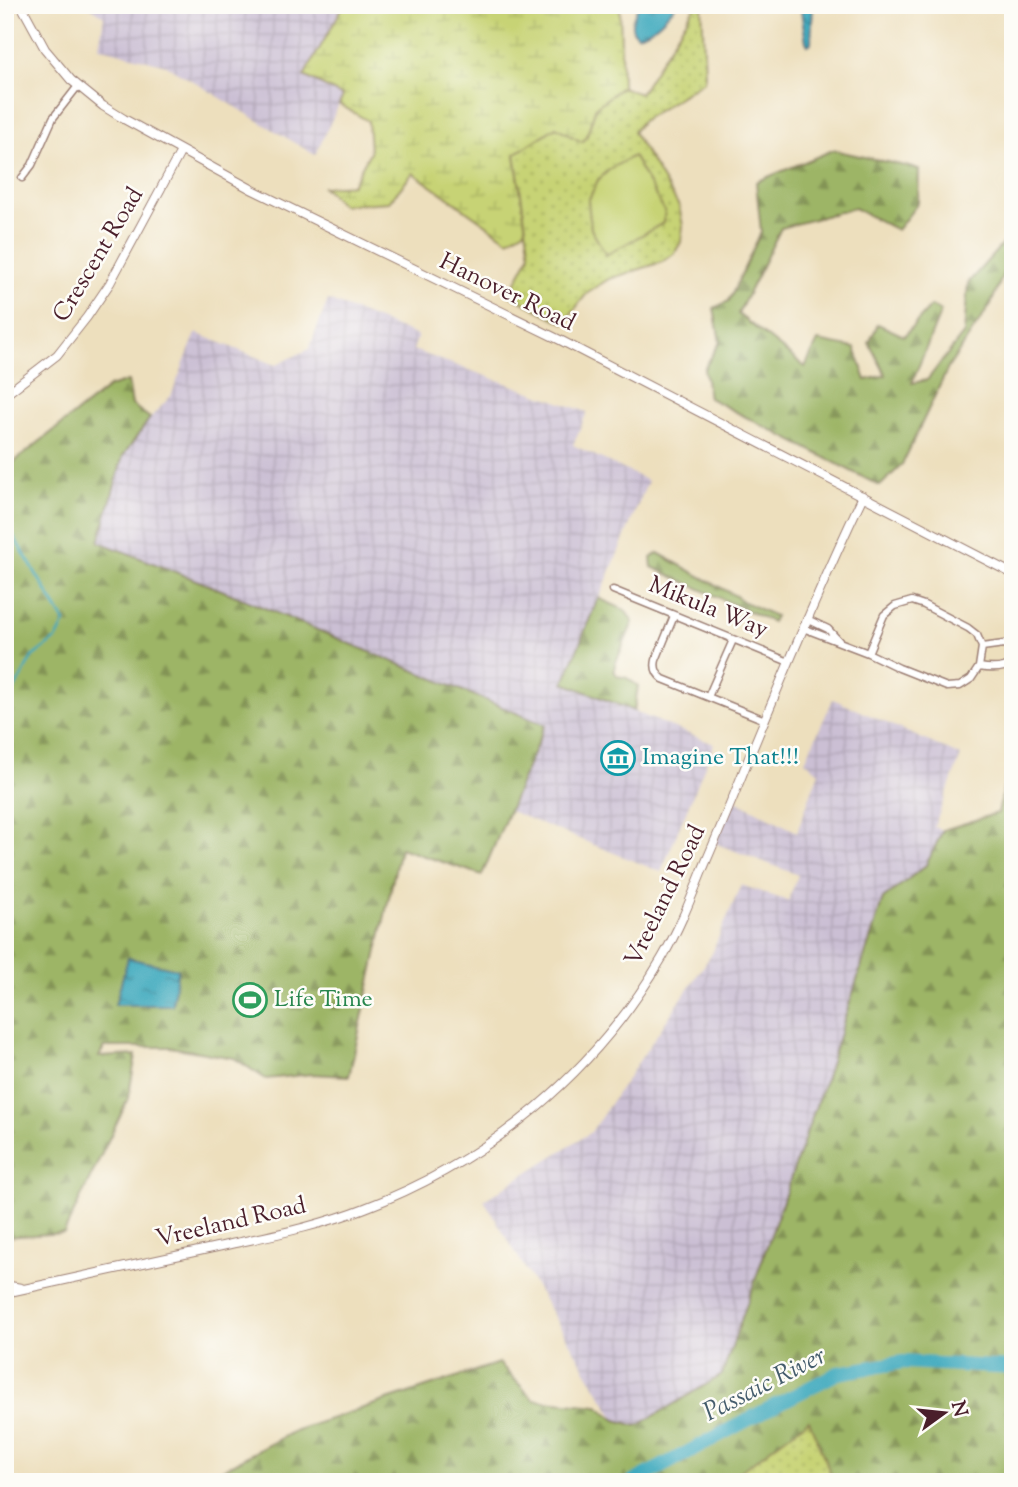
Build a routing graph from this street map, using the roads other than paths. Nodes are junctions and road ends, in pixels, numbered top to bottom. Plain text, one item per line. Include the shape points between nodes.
1 (21, 5) edge
2 (78, 86) junction
3 (181, 151) junction
4 (22, 178) dead end
5 (5, 395) edge
6 (863, 496) junction
7 (1013, 574) edge
8 (612, 590) dead end
9 (674, 616) junction
10 (807, 619) junction
11 (803, 628) junction
12 (733, 640) junction
13 (840, 642) junction
14 (982, 648) junction
15 (1013, 649) edge
16 (868, 653) junction
17 (789, 662) junction
18 (1013, 662) edge
19 (979, 667) junction
20 (708, 697) junction
21 (765, 720) junction
22 (5, 1283) edge
23 (27, 1289) junction
24 (5, 1293) edge

1 - 2 street, Hanover Road via 45,49
2 - 3 street, Hanover Road
2 - 4 street via 53,118
3 - 5 street, Crescent Road via 88,317 57,355
3 - 6 street, Hanover Road
6 - 7 street, Hanover Road
6 - 10 street, Vreeland Road
8 - 9 street, Mikula Way
9 - 12 street, Mikula Way
9 - 20 street via 656,671 663,679
10 - 11 street, Vreeland Road
10 - 13 street via 828,629
11 - 13 street
11 - 17 street, Vreeland Road
12 - 17 street, Mikula Way
12 - 20 street
13 - 16 street
14 - 15 street via 1004,644
14 - 16 street via 978,635 968,628 912,601 884,615
14 - 19 street
16 - 19 street via 947,687 966,683
17 - 21 street, Vreeland Road
18 - 19 street via 994,669
20 - 21 street
21 - 23 street, Vreeland Road via 662,958 590,1055 519,1122 424,1182 335,1219
22 - 23 street
23 - 24 street, Vreeland Road

